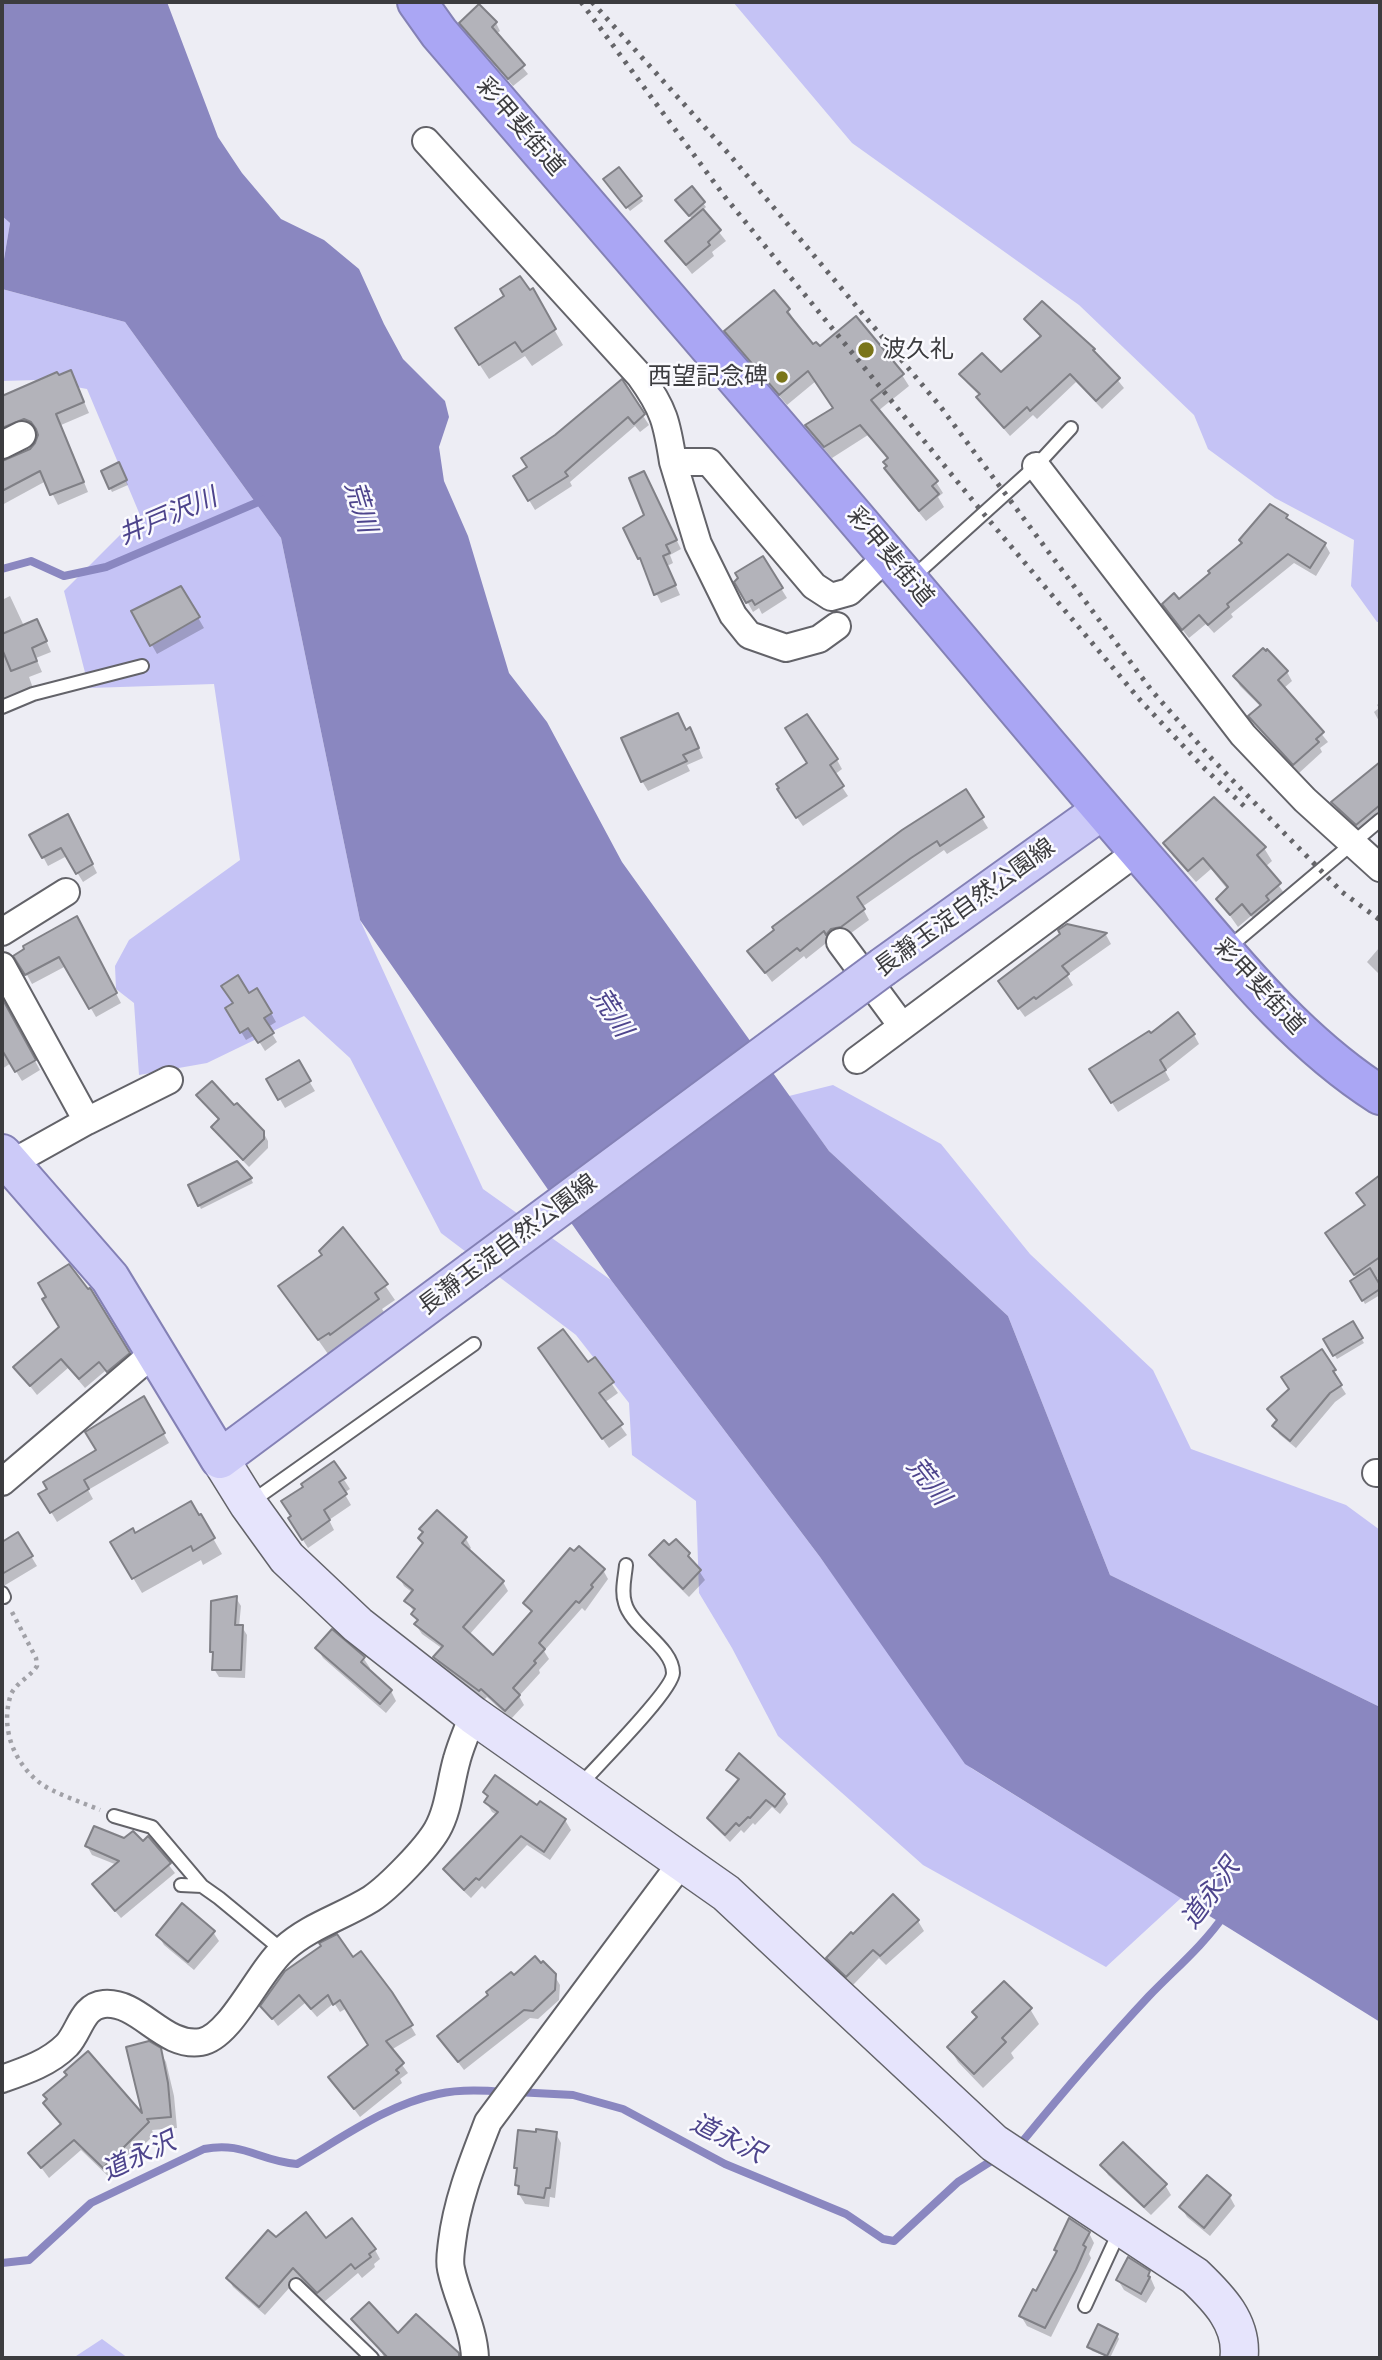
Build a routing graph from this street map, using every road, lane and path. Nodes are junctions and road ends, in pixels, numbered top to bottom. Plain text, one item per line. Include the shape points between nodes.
1 (417, 2) edge
2 (426, 141) dead end
3 (1071, 428) dead end
4 (673, 462) junction
5 (1036, 466) junction
6 (899, 568) junction
7 (837, 626) dead end
8 (142, 666) dead end
9 (2, 707) edge
10 (1102, 810) junction
11 (1380, 820) edge
12 (1352, 843) junction
13 (1138, 850) junction
14 (1380, 868) edge
15 (66, 892) dead end
16 (2, 932) edge
17 (841, 942) dead end
18 (1224, 951) junction
19 (2, 966) edge
20 (902, 1026) junction
21 (857, 1060) dead end
22 (169, 1080) dead end
23 (1380, 1095) edge
24 (87, 1121) junction
25 (6, 1159) edge
26 (474, 1344) dead end
27 (156, 1351) junction
28 (220, 1459) junction
29 (2, 1482) edge
30 (248, 1504) junction
31 (626, 1565) dead end
32 (3, 1595) edge
33 (473, 1714) junction
34 (578, 1788) junction
35 (114, 1816) joint
36 (682, 1862) junction
37 (181, 1885) dead end
38 (202, 1886) junction
39 (282, 1950) junction
40 (2, 2079) edge
41 (1122, 2227) junction
42 (296, 2285) dead end
43 (1085, 2306) dead end
44 (372, 2358) edge
45 (475, 2358) edge
46 (1239, 2358) edge

1 - 6 highway, 彩甲斐街道
2 - 4 street via 640,376 658,401
3 - 5 lane
4 - 6 street via 709,462 814,586 831,597
4 - 7 street via 698,544 733,615 749,635 786,648 819,639
5 - 6 lane
5 - 12 street via 1243,735
6 - 10 highway, 彩甲斐街道
8 - 9 lane via 33,694
10 - 13 highway, 彩甲斐街道
10 - 28 main road, 長瀞玉淀自然公園線, bridge
11 - 12 lane
12 - 14 street
12 - 18 lane
13 - 18 highway, 彩甲斐街道
13 - 20 street
15 - 16 street
17 - 20 street
18 - 23 highway, 彩甲斐街道 via 1291,1024
19 - 24 street
20 - 21 street
22 - 24 street
24 - 25 street
25 - 27 main road via 110,1278
26 - 30 lane
27 - 28 main road
27 - 29 street
28 - 30 street
30 - 33 street via 287,1558 358,1625
31 - 34 lane via 625,1605 663,1651 673,1673 651,1707
32 - 35 path via 37,1666 12,1692 6,1706 3,1727 8,1746 39,1782
33 - 34 street
33 - 39 street via 437,1830 414,1859 372,1898
34 - 36 street
35 - 38 lane via 152,1827
36 - 41 street via 726,1893 994,2143
36 - 45 street via 488,2122 455,2221 450,2265 472,2333
37 - 38 lane
38 - 39 lane
39 - 40 street via 224,2029 201,2042 174,2039 126,2008 105,2004 89,2009 68,2043 48,2060
41 - 43 lane
41 - 46 street via 1179,2264 1216,2297 1232,2318 1241,2345
42 - 44 lane

